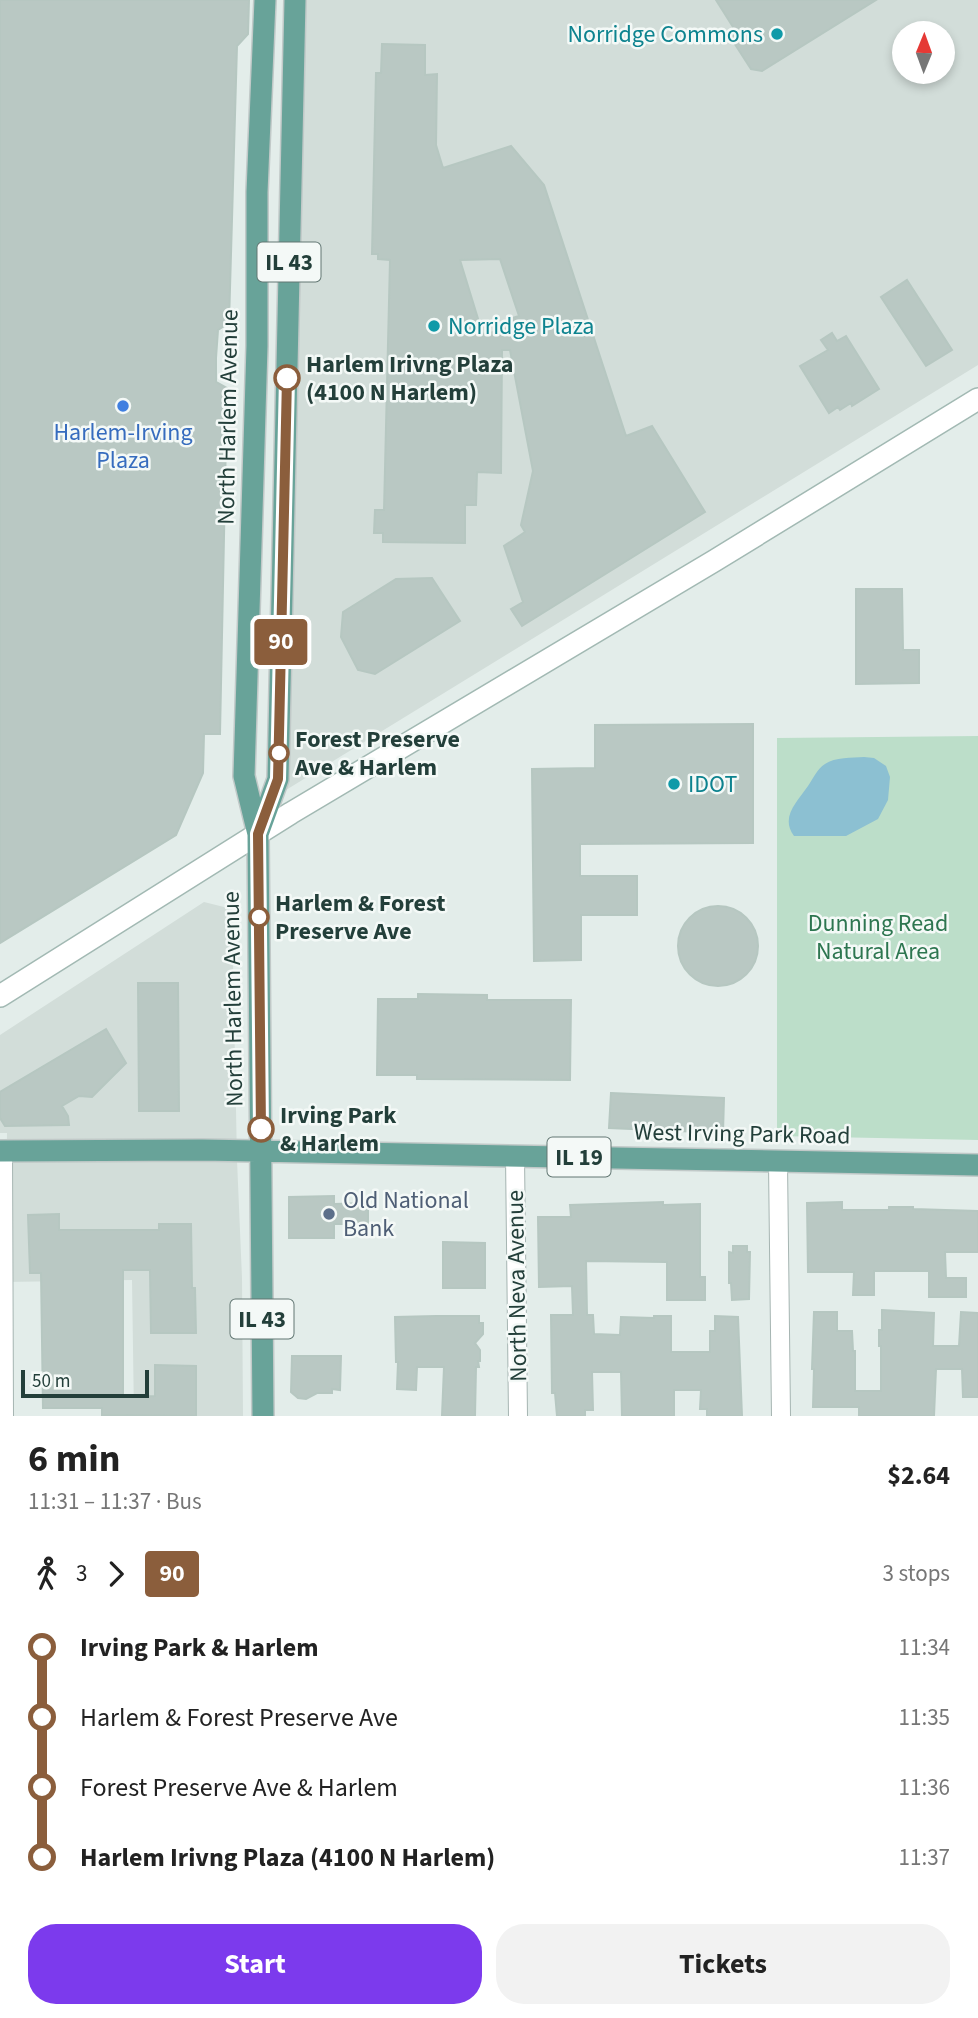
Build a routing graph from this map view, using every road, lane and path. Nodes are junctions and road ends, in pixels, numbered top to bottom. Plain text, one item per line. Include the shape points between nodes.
1 (265, 0) edge
2 (295, 0) edge
3 (263, 50) junction
4 (295, 50) junction
5 (978, 399) edge
6 (258, 834) junction
7 (0, 996) edge
8 (1, 1151) edge
9 (261, 1151) junction
10 (516, 1156) junction
11 (778, 1162) junction
12 (978, 1165) edge
13 (4, 1416) edge
14 (263, 1416) edge
15 (518, 1416) edge
16 (781, 1416) edge

1 - 3 main road, North Harlem Avenue / IL 43
2 - 4 main road, North Harlem Avenue / IL 43
3 - 4 main road
3 - 6 main road, North Harlem Avenue / IL 43 via 244,776
4 - 6 main road, North Harlem Avenue / IL 43 via 278,779
5 - 6 main road
6 - 7 main road
6 - 9 main road, North Harlem Avenue / IL 43
8 - 9 main road, West Irving Park Road / IL 19
8 - 13 street
9 - 10 main road, West Irving Park Road / IL 19
9 - 14 main road, North Harlem Avenue / IL 43
10 - 11 main road, West Irving Park Road / IL 19
10 - 15 street, North Neva Avenue
11 - 12 main road, West Irving Park Road / IL 19
11 - 16 street

